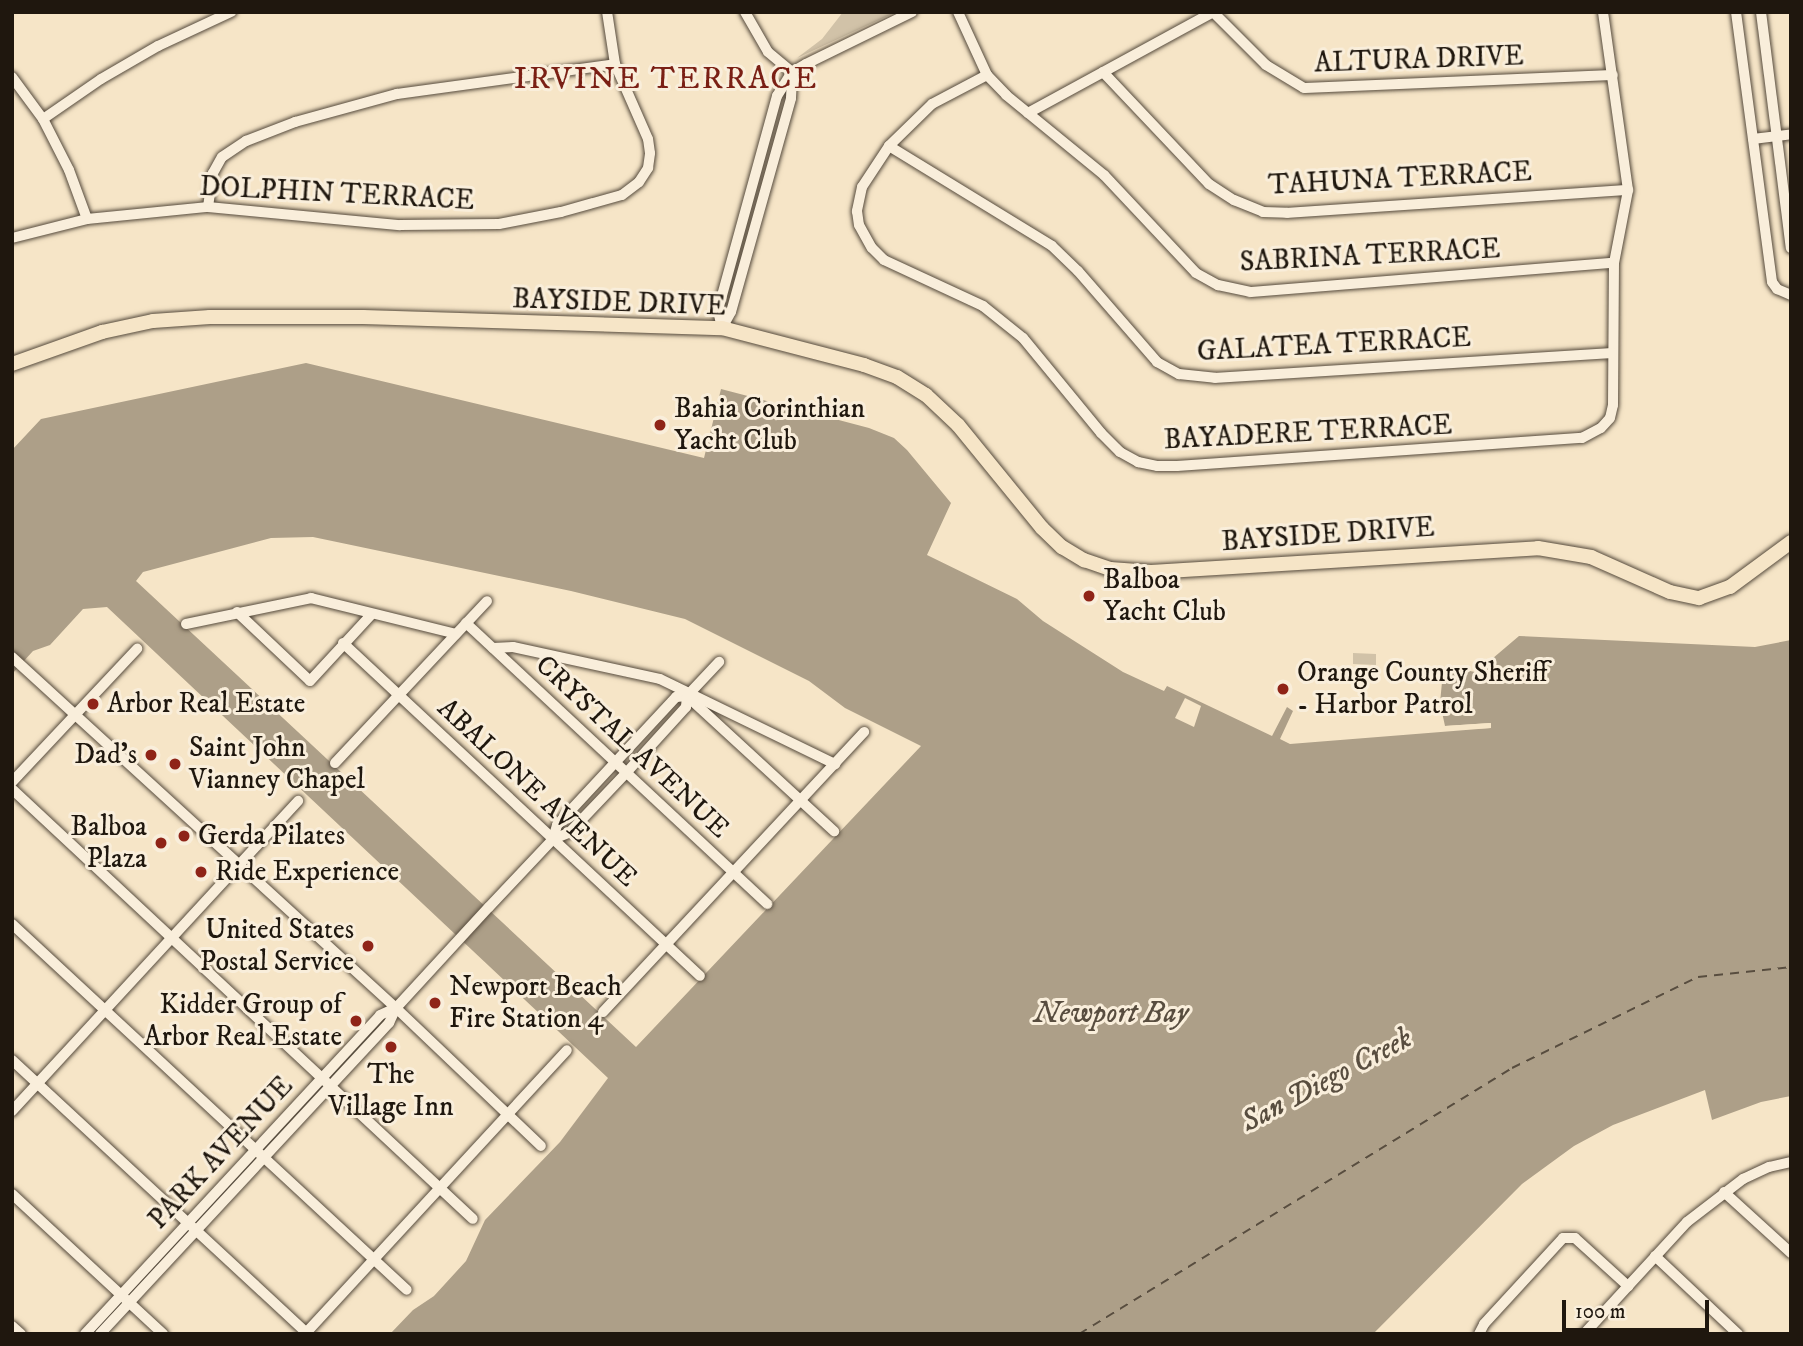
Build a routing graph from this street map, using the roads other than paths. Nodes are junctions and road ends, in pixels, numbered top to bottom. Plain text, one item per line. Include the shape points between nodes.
1 (231, 12) edge
2 (607, 12) edge
3 (745, 12) edge
4 (912, 12) edge
5 (958, 12) edge
6 (1213, 12) edge
7 (1603, 12) edge
8 (1736, 12) edge
9 (1761, 12) edge
10 (615, 64) junction
11 (792, 72) junction
12 (1103, 72) junction
13 (988, 75) junction
14 (1613, 75) junction
15 (12, 77) edge
16 (1028, 113) junction
17 (43, 119) junction
18 (1791, 134) edge
19 (1777, 136) junction
20 (1753, 139) junction
21 (888, 146) junction
22 (1628, 190) junction
23 (208, 207) junction
24 (87, 219) junction
25 (12, 238) edge
26 (1791, 248) edge
27 (1614, 263) junction
28 (1791, 295) edge
29 (722, 328) junction
30 (1611, 353) junction
31 (12, 364) edge
32 (1791, 542) edge
33 (487, 601) dead end
34 (237, 612) junction
35 (371, 615) junction
36 (466, 623) junction
37 (186, 624) dead end
38 (456, 634) junction
39 (344, 643) junction
40 (492, 648) junction
41 (136, 649) dead end
42 (12, 657) edge
43 (719, 662) dead end
44 (688, 694) junction
45 (399, 695) junction
46 (75, 715) junction
47 (864, 732) dead end
48 (616, 762) junction
49 (335, 763) dead end
50 (835, 764) junction
51 (627, 772) junction
52 (12, 782) edge
53 (12, 789) edge
54 (801, 800) junction
55 (298, 801) dead end
56 (834, 831) dead end
57 (553, 839) junction
58 (240, 866) junction
59 (734, 873) junction
60 (767, 904) dead end
61 (12, 924) edge
62 (172, 938) junction
63 (666, 945) junction
64 (700, 976) dead end
65 (396, 1009) junction
66 (106, 1010) junction
67 (603, 1012) dead end
68 (567, 1050) dead end
69 (12, 1060) edge
70 (321, 1078) junction
71 (37, 1084) junction
72 (330, 1086) junction
73 (12, 1111) edge
74 (508, 1114) junction
75 (541, 1146) dead end
76 (259, 1154) junction
77 (1791, 1162) edge
78 (440, 1187) junction
79 (1724, 1192) junction
80 (12, 1194) edge
81 (473, 1219) dead end
82 (192, 1226) junction
83 (1791, 1253) edge
84 (1655, 1256) junction
85 (374, 1259) junction
86 (1628, 1286) junction
87 (407, 1290) dead end
88 (125, 1298) junction
89 (12, 1326) edge
90 (1482, 1332) edge
91 (306, 1333) edge
92 (21, 1334) edge
93 (85, 1334) edge
94 (100, 1334) edge
95 (163, 1334) edge
96 (1584, 1334) edge
97 (1738, 1334) edge

1 - 17 street via 158,46
2 - 10 street
3 - 11 street via 768,52
4 - 11 street
5 - 13 street, SABRINA TERRACE
6 - 12 street
6 - 14 street, ALTURA DRIVE via 1266,65 1304,88
7 - 14 street
8 - 20 street
9 - 19 street
10 - 23 street via 397,94 295,122 246,141 222,157 213,173
10 - 23 street, DOLPHIN TERRACE via 650,153 648,168 622,195 499,223 400,225
11 - 29 street via 791,98 731,312
12 - 16 street
12 - 22 street, TAHUNA TERRACE via 1209,184 1263,212
13 - 16 street, SABRINA TERRACE
13 - 21 street, BAYADERE TERRACE via 932,104
14 - 22 street
15 - 17 street
16 - 27 street, SABRINA TERRACE via 1104,175 1196,273 1218,285 1250,292
17 - 24 street
18 - 19 street
19 - 20 street
19 - 26 street
20 - 28 street via 1772,282
21 - 30 street, GALATEA TERRACE via 1052,246 1157,362 1179,374 1215,378
21 - 30 street, BAYADERE TERRACE via 873,166 859,199 859,225 872,248 893,265 965,296 1003,321 1023,338 1101,433 1138,462 1177,466 1581,438 1610,418
22 - 27 street
23 - 24 street, DOLPHIN TERRACE
24 - 25 street, DOLPHIN TERRACE
27 - 30 street
29 - 31 main road, BAYSIDE DRIVE via 210,317 153,321 102,332
29 - 32 main road, BAYSIDE DRIVE via 864,365 897,377 926,395 958,425 1062,547 1110,569 1151,572 1538,548 1591,557 1670,592 1699,598 1730,587
33 - 36 street
34 - 35 street via 310,598
34 - 37 street
34 - 39 street via 310,681
35 - 38 street
35 - 39 street
36 - 38 street
36 - 40 street, CRYSTAL AVENUE
38 - 45 street
39 - 45 street, ABALONE AVENUE
40 - 44 street via 513,647 660,679
40 - 48 street, CRYSTAL AVENUE
41 - 46 street
42 - 46 street
43 - 44 street, PARK AVENUE
44 - 48 street, PARK AVENUE via 676,697
44 - 50 street
44 - 51 street, PARK AVENUE via 686,706
44 - 54 street
45 - 49 street
45 - 57 street, ABALONE AVENUE
46 - 52 street
46 - 58 street
47 - 50 street
48 - 51 street, CRYSTAL AVENUE
48 - 57 street, PARK AVENUE via 557,825
50 - 54 street
51 - 57 street, PARK AVENUE via 569,833
51 - 59 street, CRYSTAL AVENUE
53 - 62 street
54 - 56 street
54 - 59 street
55 - 58 street
57 - 63 street, ABALONE AVENUE
57 - 65 street, PARK AVENUE
58 - 62 street
58 - 65 street
59 - 60 street, CRYSTAL AVENUE
59 - 63 street
61 - 66 street
62 - 66 street
62 - 70 street
63 - 64 street, ABALONE AVENUE
63 - 67 street
65 - 70 street, PARK AVENUE via 380,1015
65 - 72 street, PARK AVENUE via 389,1023
65 - 74 street
66 - 71 street
66 - 76 street
68 - 74 street
69 - 71 street
70 - 72 street
70 - 76 street, PARK AVENUE
71 - 73 street
71 - 82 street
72 - 76 street, PARK AVENUE
72 - 78 street
74 - 75 street
74 - 78 street
76 - 82 street, PARK AVENUE
76 - 85 street
77 - 79 street via 1769,1167
78 - 81 street
78 - 85 street
79 - 83 street
79 - 84 street
80 - 88 street
82 - 88 street, PARK AVENUE
82 - 91 street
84 - 86 street
84 - 97 street
85 - 87 street
85 - 91 street
86 - 90 street via 1575,1238 1567,1237
86 - 96 street
88 - 93 street, PARK AVENUE
88 - 94 street, PARK AVENUE
88 - 95 street
89 - 92 street

